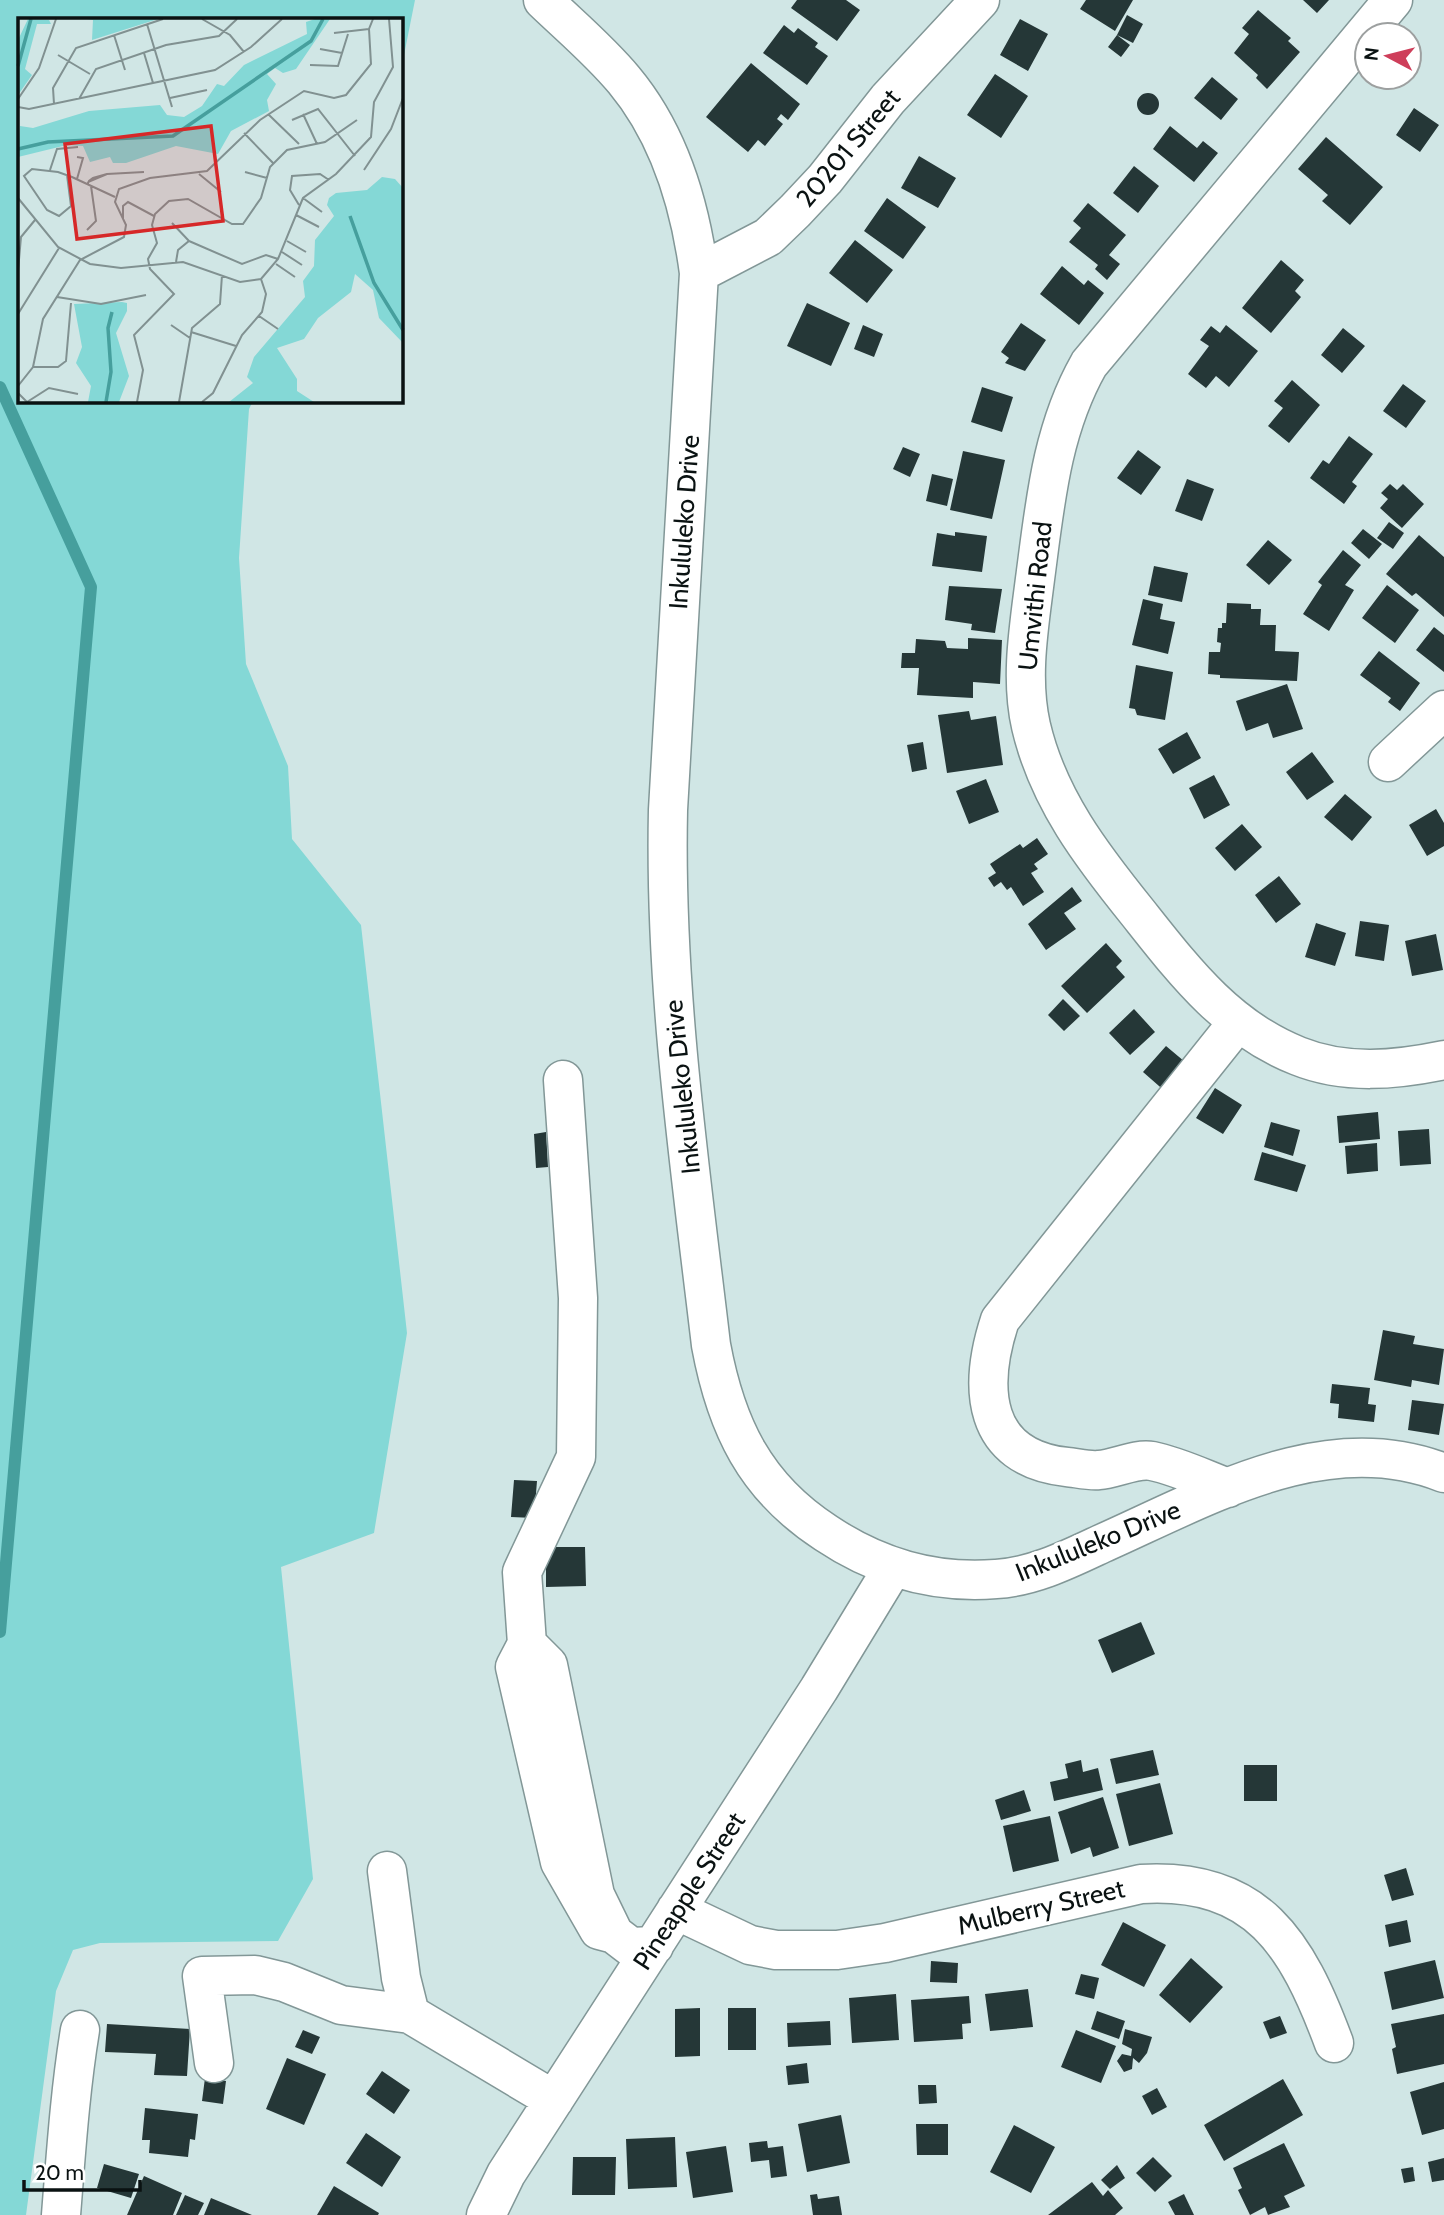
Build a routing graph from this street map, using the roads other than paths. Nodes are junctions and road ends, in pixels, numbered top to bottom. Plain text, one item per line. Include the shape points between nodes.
1 (543, 0) edge
2 (980, 0) edge
3 (1393, 0) edge
4 (699, 273) junction
5 (1444, 710) edge
6 (1388, 762) dead end
7 (1238, 1022) junction
8 (1444, 1060) edge
9 (563, 1080) dead end
10 (1444, 1473) edge
11 (1228, 1488) junction
12 (892, 1569) junction
13 (387, 1871) dead end
14 (676, 1910) junction
15 (654, 1945) junction
16 (410, 2014) junction
17 (80, 2030) dead end
18 (1334, 2043) dead end
19 (214, 2063) dead end
20 (554, 2100) junction
21 (61, 2215) edge
22 (486, 2215) edge

1 - 4 street, Inkululeko Drive via 623,79 647,113 667,150 694,230
2 - 4 street, 20201 Street via 888,99 795,211 768,237
3 - 7 street, Umvithi Road via 1089,365 1073,393 1048,480 1026,683 1041,761 1059,802 1096,861 1186,974
4 - 12 street, Inkululeko Drive via 666,873 672,1012 711,1345 729,1420 778,1493 811,1524
5 - 6 street
7 - 8 street, Umvithi Road via 1299,1056 1336,1067 1409,1068
7 - 11 street via 1000,1320 986,1377 989,1404 998,1426 1014,1448 1044,1465 1098,1471 1149,1460
9 - 15 street via 578,1298 576,1457 523,1572 527,1644 515,1667 560,1862 600,1930 631,1947
10 - 11 street, Inkululeko Drive via 1405,1463 1322,1459
11 - 12 street, Inkululeko Drive via 1026,1574 970,1579
12 - 14 street, Pineapple Street
13 - 16 street
14 - 15 street, Pineapple Street
14 - 18 street, Mulberry Street via 750,1945 817,1951 885,1943 1141,1884 1177,1882 1208,1888 1267,1921 1289,1947 1312,1984
15 - 20 street, Pineapple Street
16 - 19 street via 341,2005 255,1975 202,1976
16 - 20 street
17 - 21 street via 70,2088
20 - 22 street, Pineapple Street via 506,2174

